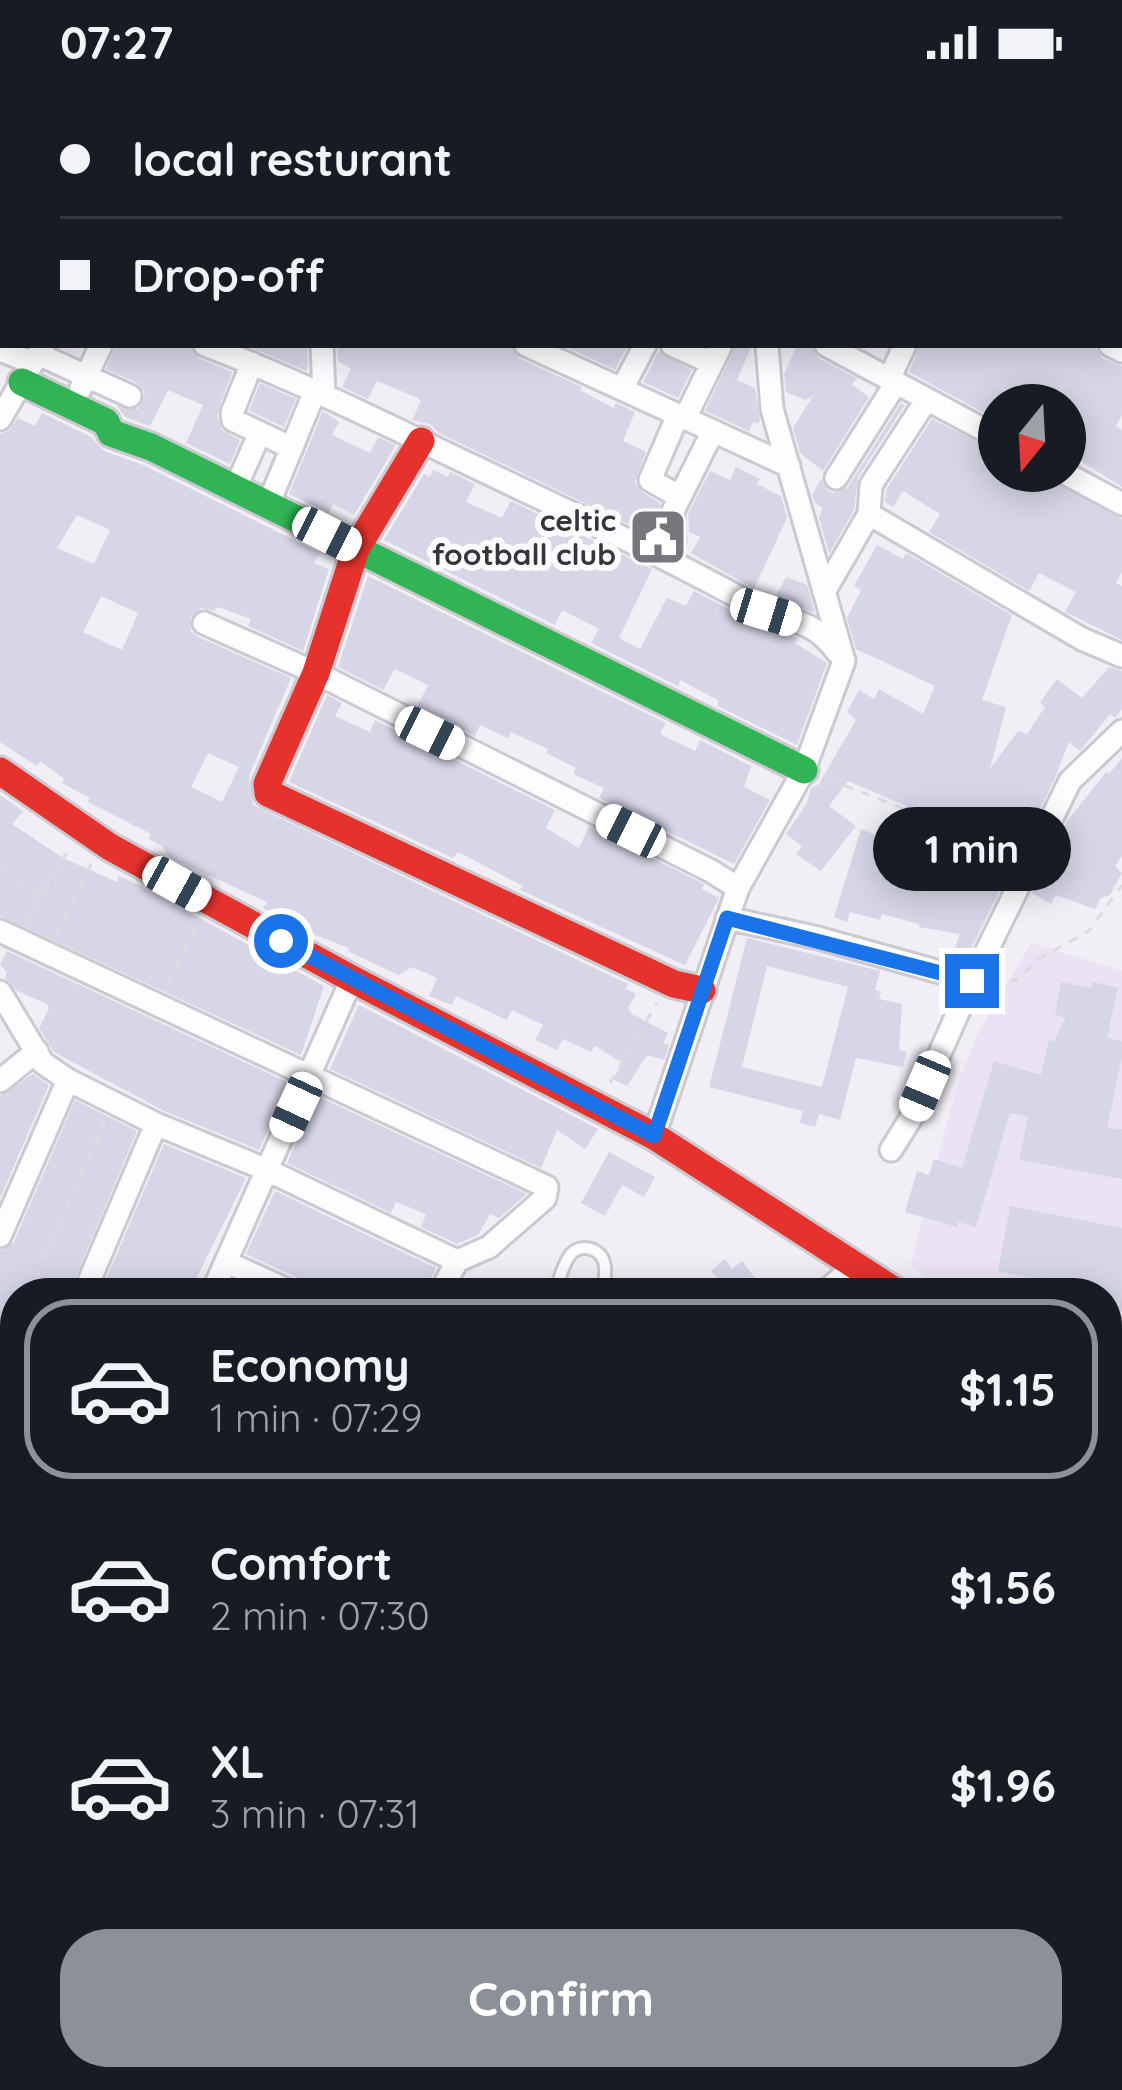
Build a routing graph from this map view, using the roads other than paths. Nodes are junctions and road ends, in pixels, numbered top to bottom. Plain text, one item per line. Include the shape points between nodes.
1 (100, 348) edge
2 (217, 348) edge
3 (322, 348) edge
4 (533, 348) edge
5 (643, 348) edge
6 (767, 348) edge
7 (832, 348) edge
8 (904, 348) edge
9 (0, 350) edge
10 (716, 354) edge
11 (248, 356) edge
12 (34, 361) edge
13 (87, 376) junction
14 (893, 381) junction
15 (622, 389) junction
16 (320, 393) junction
17 (130, 396) dead end
18 (927, 399) junction
19 (74, 406) junction
20 (682, 417) junction
21 (0, 419) edge
22 (978, 427) edge
23 (713, 431) junction
24 (259, 435) junction
25 (863, 435) junction
26 (421, 441) junction
27 (292, 448) junction
28 (893, 454) junction
29 (789, 466) junction
30 (836, 478) dead end
31 (1086, 484) edge
32 (235, 489) junction
33 (680, 497) junction
34 (1122, 503) edge
35 (268, 505) junction
36 (869, 514) junction
37 (356, 549) junction
38 (668, 560) junction
39 (824, 592) junction
40 (204, 623) dead end
41 (1122, 656) edge
42 (844, 661) junction
43 (316, 673) junction
44 (1122, 730) edge
45 (804, 770) junction
46 (0, 771) edge
47 (738, 888) junction
48 (727, 918) junction
49 (8, 935) edge
50 (352, 980) junction
51 (972, 981) junction
52 (688, 987) junction
53 (0, 992) edge
54 (37, 1051) junction
55 (311, 1076) junction
56 (68, 1080) junction
57 (0, 1081) edge
58 (156, 1124) junction
59 (654, 1136) junction
60 (891, 1150) dead end
61 (267, 1170) junction
62 (0, 1236) edge
63 (226, 1262) junction
64 (458, 1262) junction
65 (857, 1264) junction
66 (90, 1278) edge
67 (219, 1278) edge
68 (261, 1278) edge
69 (449, 1278) edge
70 (560, 1278) edge
71 (605, 1278) edge
72 (841, 1278) edge
73 (877, 1278) edge

1 - 13 street
2 - 11 street
3 - 16 street
4 - 15 street
5 - 15 street
6 - 29 street via 772,409
7 - 14 street
8 - 14 street
9 - 12 street
10 - 20 street
11 - 16 street
11 - 24 street via 232,416
12 - 13 street
12 - 19 street
12 - 21 street
13 - 17 street
13 - 19 street
14 - 18 street
14 - 25 street
15 - 20 street
16 - 26 street
16 - 27 street
18 - 22 street
18 - 28 street
19 - 32 street via 111,433
20 - 23 street
20 - 33 street via 650,480
23 - 29 street
23 - 33 street
24 - 27 street
24 - 32 street
25 - 28 street
25 - 30 street
26 - 37 street
26 - 38 street
27 - 35 street
28 - 36 street via 871,485
29 - 39 street
31 - 34 street
32 - 35 street
33 - 38 street
35 - 37 street
36 - 39 street
36 - 41 street
37 - 43 street
37 - 45 street
38 - 42 street via 766,612 815,626
39 - 42 street
40 - 43 street
42 - 45 street
43 - 47 street
43 - 52 street via 268,793
44 - 51 street via 1070,781
45 - 47 street
46 - 50 street via 100,840
47 - 48 street
48 - 51 street
48 - 52 street
49 - 55 street
50 - 55 street
50 - 59 street
51 - 60 street
52 - 59 street
53 - 54 street
54 - 56 street
54 - 57 street
55 - 61 street
55 - 64 street via 547,1187 545,1198 489,1247
56 - 58 street
56 - 62 street
58 - 61 street
58 - 66 street
59 - 65 street
61 - 63 street
61 - 64 street
63 - 67 street
63 - 68 street
64 - 69 street
65 - 72 street
65 - 73 street
70 - 71 lane via 569,1255 588,1248 606,1265

